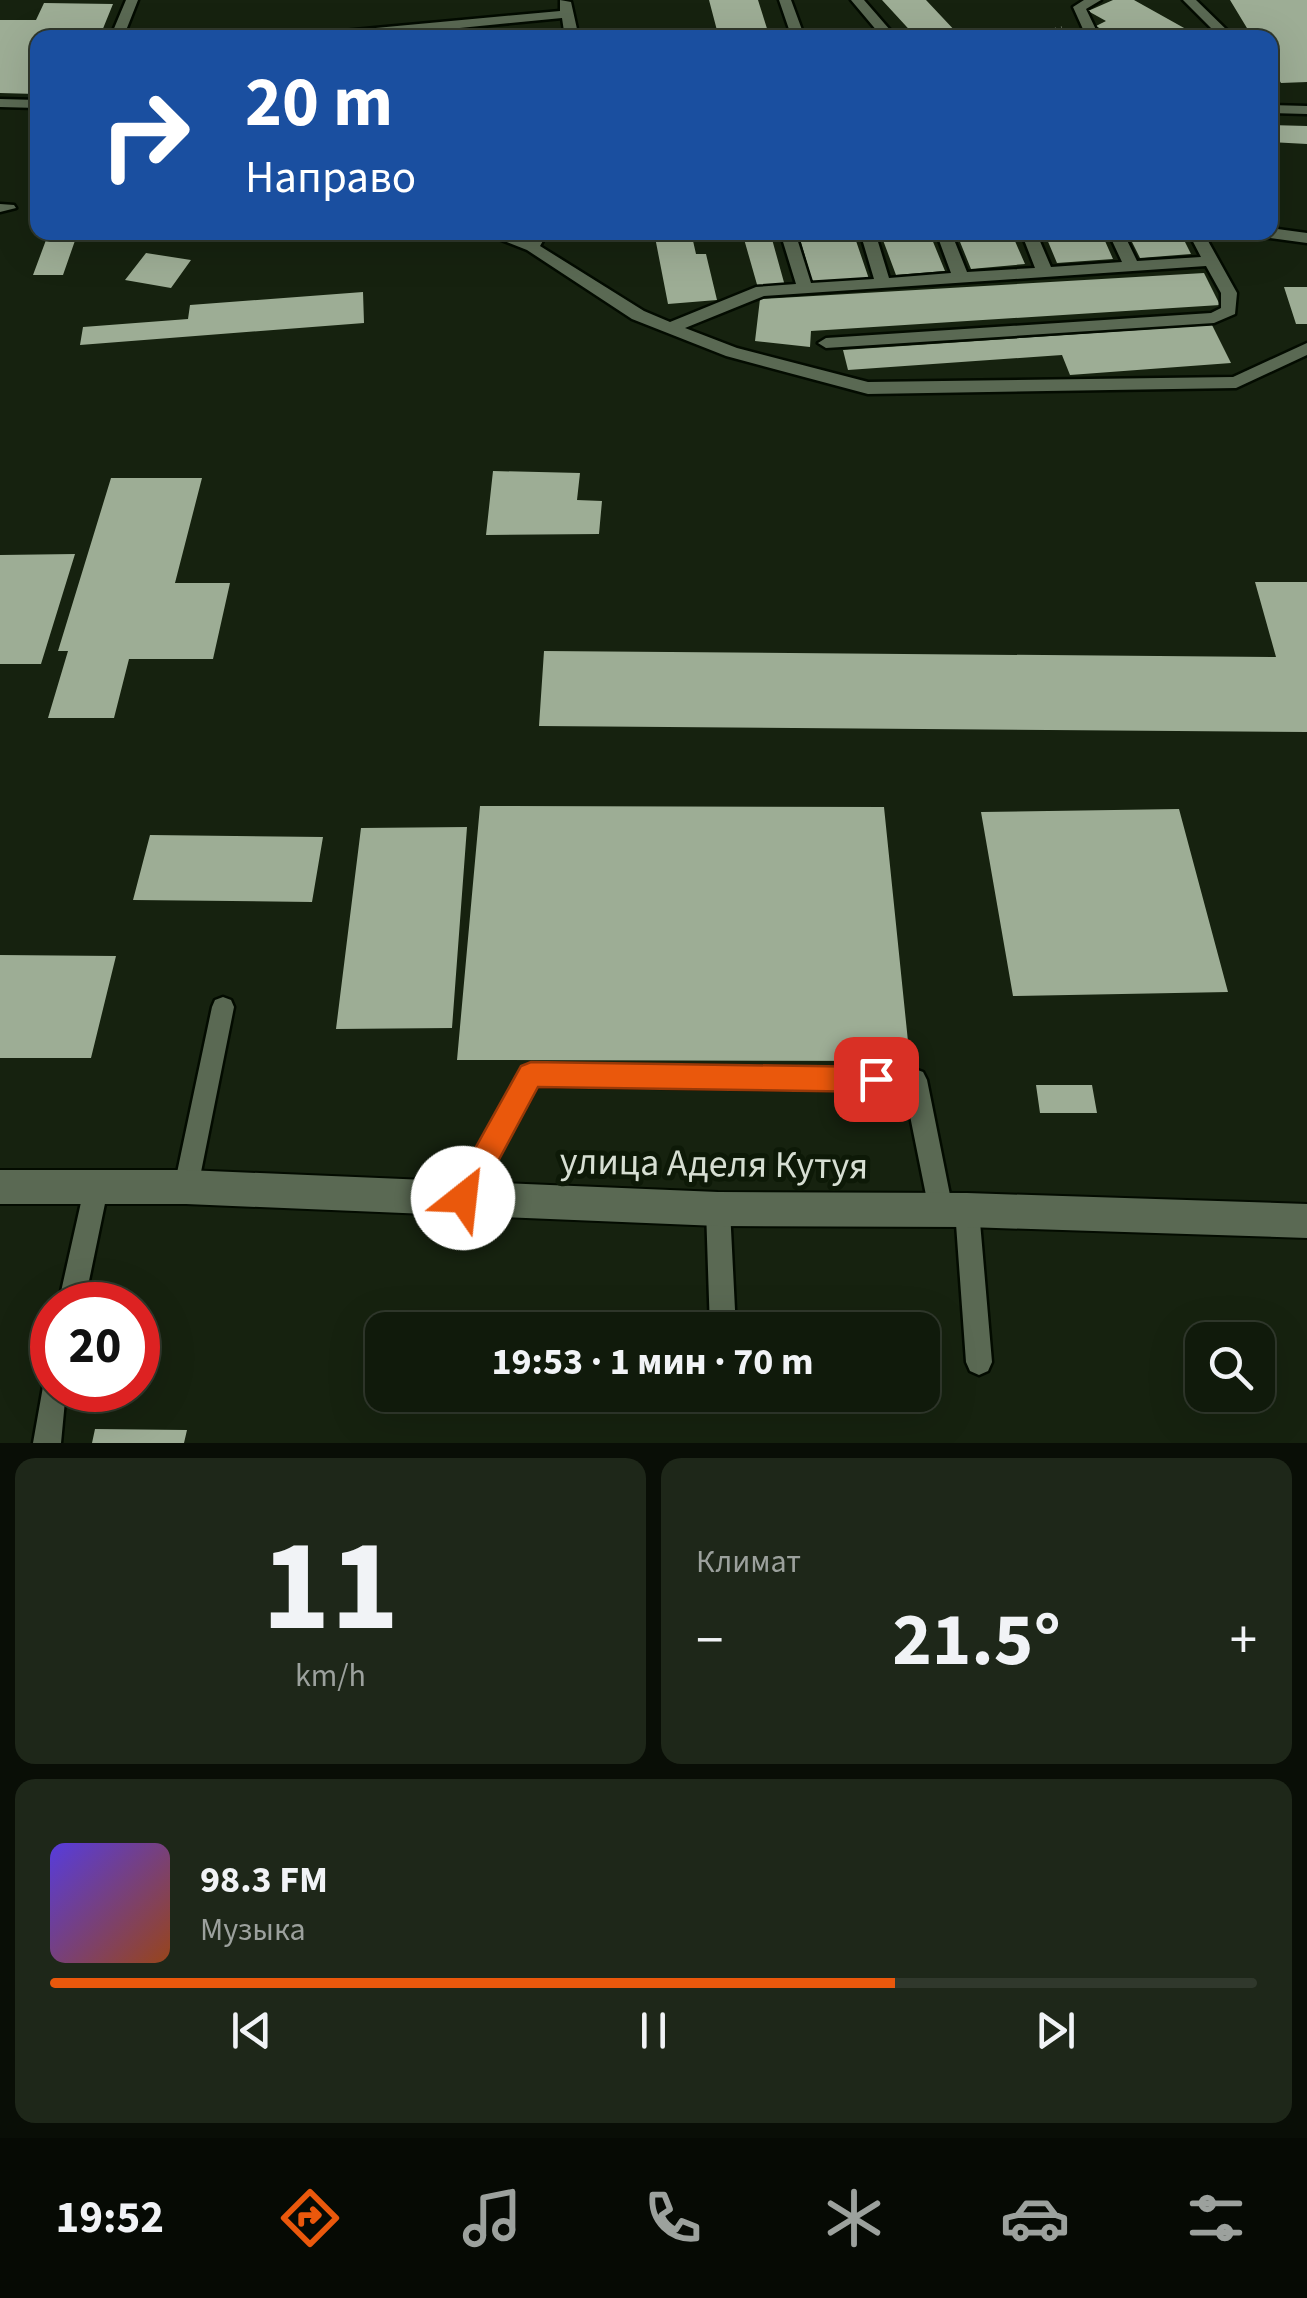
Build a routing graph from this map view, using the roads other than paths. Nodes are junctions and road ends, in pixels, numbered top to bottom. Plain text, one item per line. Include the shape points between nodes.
1 (132, 0) edge
2 (786, 0) edge
3 (857, 0) edge
4 (1094, 0) edge
5 (1190, 0) edge
6 (566, 7) edge
7 (119, 30) edge
8 (433, 30) edge
9 (796, 30) edge
10 (884, 30) edge
11 (1089, 30) edge
12 (1222, 30) edge
13 (0, 103) edge
14 (30, 104) edge
15 (1278, 109) edge
16 (1307, 110) edge
17 (1278, 234) edge
18 (1307, 238) edge
19 (537, 240) edge
20 (790, 240) edge
21 (869, 240) edge
22 (946, 240) edge
23 (1031, 240) edge
24 (1119, 240) edge
25 (1199, 240) edge
26 (1210, 261) junction
27 (1132, 266) junction
28 (1045, 272) junction
29 (961, 278) junction
30 (884, 283) junction
31 (805, 288) junction
32 (670, 328) junction
33 (826, 343) dead end
34 (1307, 348) edge
35 (223, 1006) dead end
36 (0, 1187) edge
37 (186, 1187) junction
38 (96, 1189) junction
39 (463, 1198) junction
40 (718, 1209) junction
41 (954, 1210) junction
42 (1307, 1220) edge
43 (76, 1282) edge
44 (722, 1312) edge
45 (979, 1362) dead end
46 (51, 1412) edge
47 (47, 1443) edge

1 - 7 lane
2 - 9 lane
3 - 10 lane
4 - 11 lane via 1078,8
5 - 12 lane
6 - 8 lane via 470,17
13 - 14 lane
15 - 16 lane
17 - 18 lane
19 - 32 lane via 638,315
20 - 31 lane
21 - 30 lane
22 - 29 lane
23 - 28 lane
24 - 27 lane
25 - 26 lane
26 - 27 lane
26 - 33 lane via 1229,293 1229,310 1214,318
27 - 28 lane
28 - 29 lane
29 - 30 lane
30 - 31 lane
31 - 32 lane via 762,292
32 - 34 lane via 868,388 1236,382
35 - 37 lane
36 - 38 street, улица Аделя Кутуя
37 - 38 street, улица Аделя Кутуя
37 - 39 street, улица Аделя Кутуя
38 - 43 lane
39 - 40 street, улица Аделя Кутуя
39 - 41 lane via 531,1074 915,1080
40 - 41 street, улица Аделя Кутуя
40 - 44 lane
41 - 42 street, улица Аделя Кутуя
41 - 45 lane
46 - 47 lane

